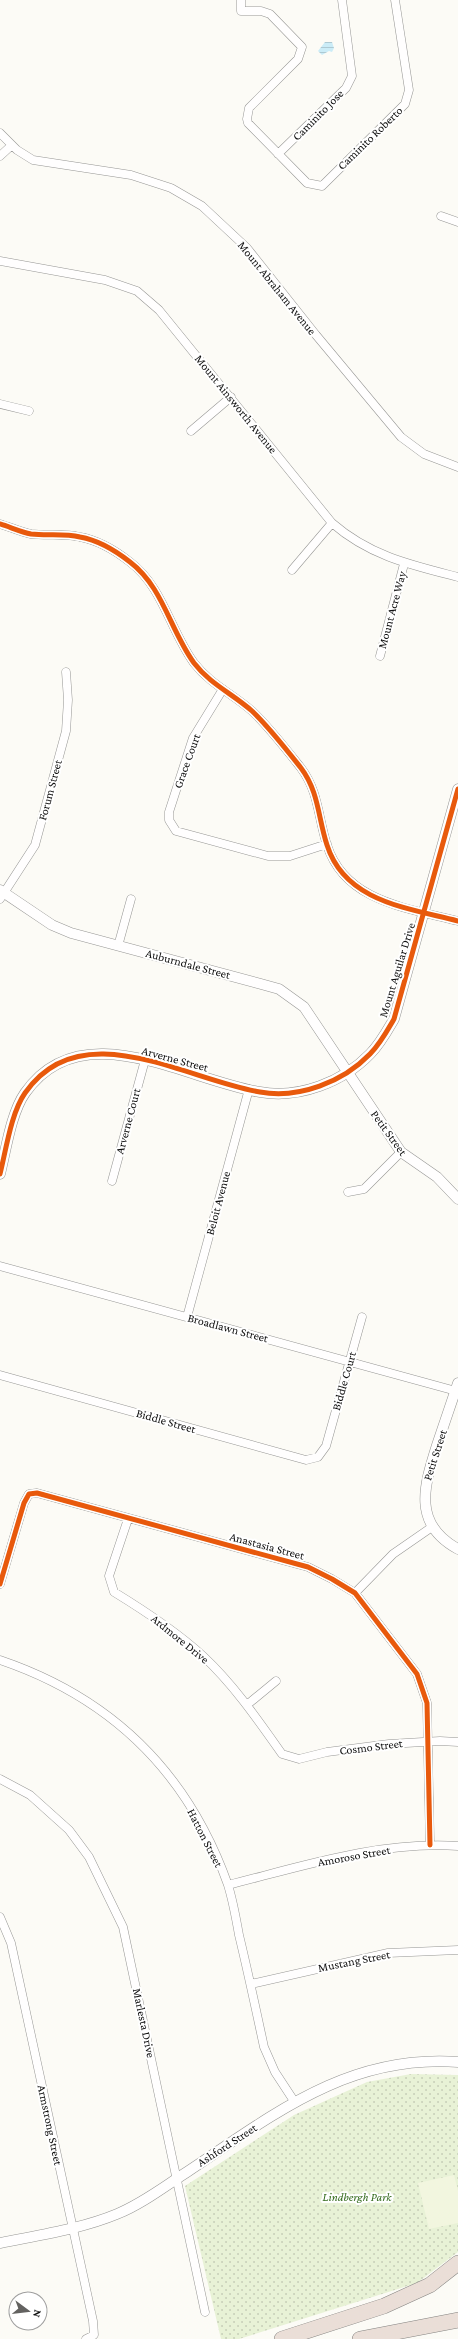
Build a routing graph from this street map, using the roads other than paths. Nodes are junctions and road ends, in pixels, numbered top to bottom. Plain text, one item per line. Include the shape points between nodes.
1 (241, 0) edge
2 (342, 0) edge
3 (395, 0) edge
4 (0, 133) edge
5 (12, 145) junction
6 (278, 154) junction
7 (0, 156) edge
8 (441, 216) dead end
9 (458, 222) edge
10 (0, 261) edge
11 (230, 397) junction
12 (0, 404) edge
13 (29, 411) dead end
14 (191, 431) dead end
15 (458, 467) edge
16 (332, 523) junction
17 (0, 524) edge
18 (404, 564) junction
19 (292, 570) dead end
20 (458, 578) edge
21 (380, 656) dead end
22 (66, 672) dead end
23 (223, 689) junction
24 (458, 789) edge
25 (327, 844) junction
26 (1, 894) edge
27 (131, 899) dead end
28 (425, 912) junction
29 (458, 921) edge
30 (118, 946) junction
31 (145, 1060) junction
32 (349, 1072) junction
33 (249, 1089) junction
34 (401, 1152) junction
35 (0, 1174) edge
36 (112, 1181) dead end
37 (348, 1192) dead end
38 (458, 1199) edge
39 (0, 1266) edge
40 (187, 1317) junction
41 (362, 1317) dead end
42 (350, 1361) junction
43 (0, 1375) edge
44 (457, 1387) edge
45 (326, 1446) joint
46 (128, 1519) junction
47 (432, 1527) junction
48 (458, 1549) edge
49 (0, 1584) edge
50 (355, 1593) junction
51 (0, 1660) edge
52 (276, 1682) dead end
53 (248, 1704) junction
54 (429, 1741) junction
55 (458, 1742) edge
56 (285, 1756) joint
57 (0, 1779) edge
58 (430, 1845) junction
59 (458, 1846) edge
60 (228, 1886) junction
61 (0, 1917) edge
62 (458, 1950) edge
63 (251, 1984) junction
64 (458, 2062) edge
65 (294, 2101) junction
66 (177, 2178) junction
67 (73, 2227) junction
68 (0, 2243) edge
69 (458, 2263) edge
70 (206, 2312) dead end
71 (458, 2315) edge
72 (458, 2320) edge
73 (402, 2331) junction
74 (86, 2339) edge
75 (282, 2339) edge
76 (360, 2339) edge

1 - 6 street via 241,10 270,14 302,47 298,59 249,108 248,123
2 - 6 street, Caminito Jose via 352,76 346,88
3 - 6 street, Caminito Roberto via 409,90 405,104 322,186 307,183
4 - 5 street, Mount Abraham Avenue
5 - 7 street
5 - 15 street, Mount Abraham Avenue via 33,160 131,175 171,188 202,206 247,248 316,336 401,436 424,454
8 - 9 street
10 - 11 street, Mount Ainsworth Avenue via 105,280 137,291 159,310
11 - 14 street
11 - 16 street, Mount Ainsworth Avenue
12 - 13 street
16 - 18 street, Mount Ainsworth Avenue via 349,538
16 - 19 street
17 - 23 street via 30,534 81,537 110,549 130,562 146,576 156,590 181,643 195,664 215,685
18 - 20 street, Mount Ainsworth Avenue
18 - 21 street, Mount Acre Way
22 - 26 street, Forum Street via 66,731 35,845
23 - 25 street via 252,711 302,769 318,801
23 - 25 street, Grace Court via 193,738 169,812 176,830 268,856 290,856
24 - 28 street, Mount Aguilar Drive
25 - 28 street via 336,867 353,885 371,896
26 - 30 street, Auburndale Street via 60,929
27 - 30 street
28 - 29 street
28 - 32 street, Mount Aguilar Drive via 394,1019 371,1054
30 - 32 street, Auburndale Street via 279,989 304,1007
31 - 33 street, Arverne Street
31 - 35 street, Arverne Street via 115,1054 86,1054 66,1058 43,1072 24,1094 16,1111
31 - 36 street, Arverne Court
32 - 33 street, Arverne Street via 309,1090 284,1093
32 - 34 street, Petit Street
33 - 40 street, Beloit Avenue
34 - 37 street via 364,1189
34 - 38 street, Petit Street via 436,1177
39 - 40 street, Broadlawn Street
40 - 42 street, Broadlawn Street
41 - 42 street, Biddle Court
42 - 44 street, Broadlawn Street
42 - 45 street, Biddle Court
43 - 45 street, Biddle Street via 306,1460 318,1457
44 - 47 street, Petit Street via 425,1484 424,1499
46 - 49 street, Anastasia Street via 37,1493 29,1494
46 - 50 street, Anastasia Street via 308,1567
46 - 53 street, Ardmore Drive via 110,1576 114,1592 156,1618 204,1656
47 - 48 street
47 - 50 street via 393,1554
50 - 54 street, Anastasia Street via 417,1674 427,1703
51 - 60 street, Hatton Street via 61,1685 88,1700 139,1740 172,1780 195,1815
52 - 53 street
53 - 56 street, Ardmore Drive
54 - 55 street, Cosmo Street
54 - 56 street, Cosmo Street via 327,1752 299,1759
54 - 58 street, Anastasia Street
57 - 66 street, Marlesta Drive via 30,1795 52,1812 69,1830 89,1857 123,1927
58 - 59 street, Amoroso Street
58 - 60 street, Amoroso Street via 342,1855
60 - 63 street, Hatton Street
61 - 67 street, Armstrong Street via 11,1943
62 - 63 street, Mustang Street via 388,1953
63 - 65 street, Hatton Street via 264,2047 275,2072
64 - 65 street, Ashford Street via 397,2064 363,2072 334,2082
65 - 66 street, Ashford Street
66 - 67 street, Ashford Street via 153,2195 118,2214
66 - 70 street, Marlesta Drive
67 - 68 street, Ashford Street
67 - 74 street, Armstrong Street via 93,2321 94,2335
69 - 75 highway via 430,2285 384,2306
71 - 73 highway
72 - 73 highway
73 - 76 highway

